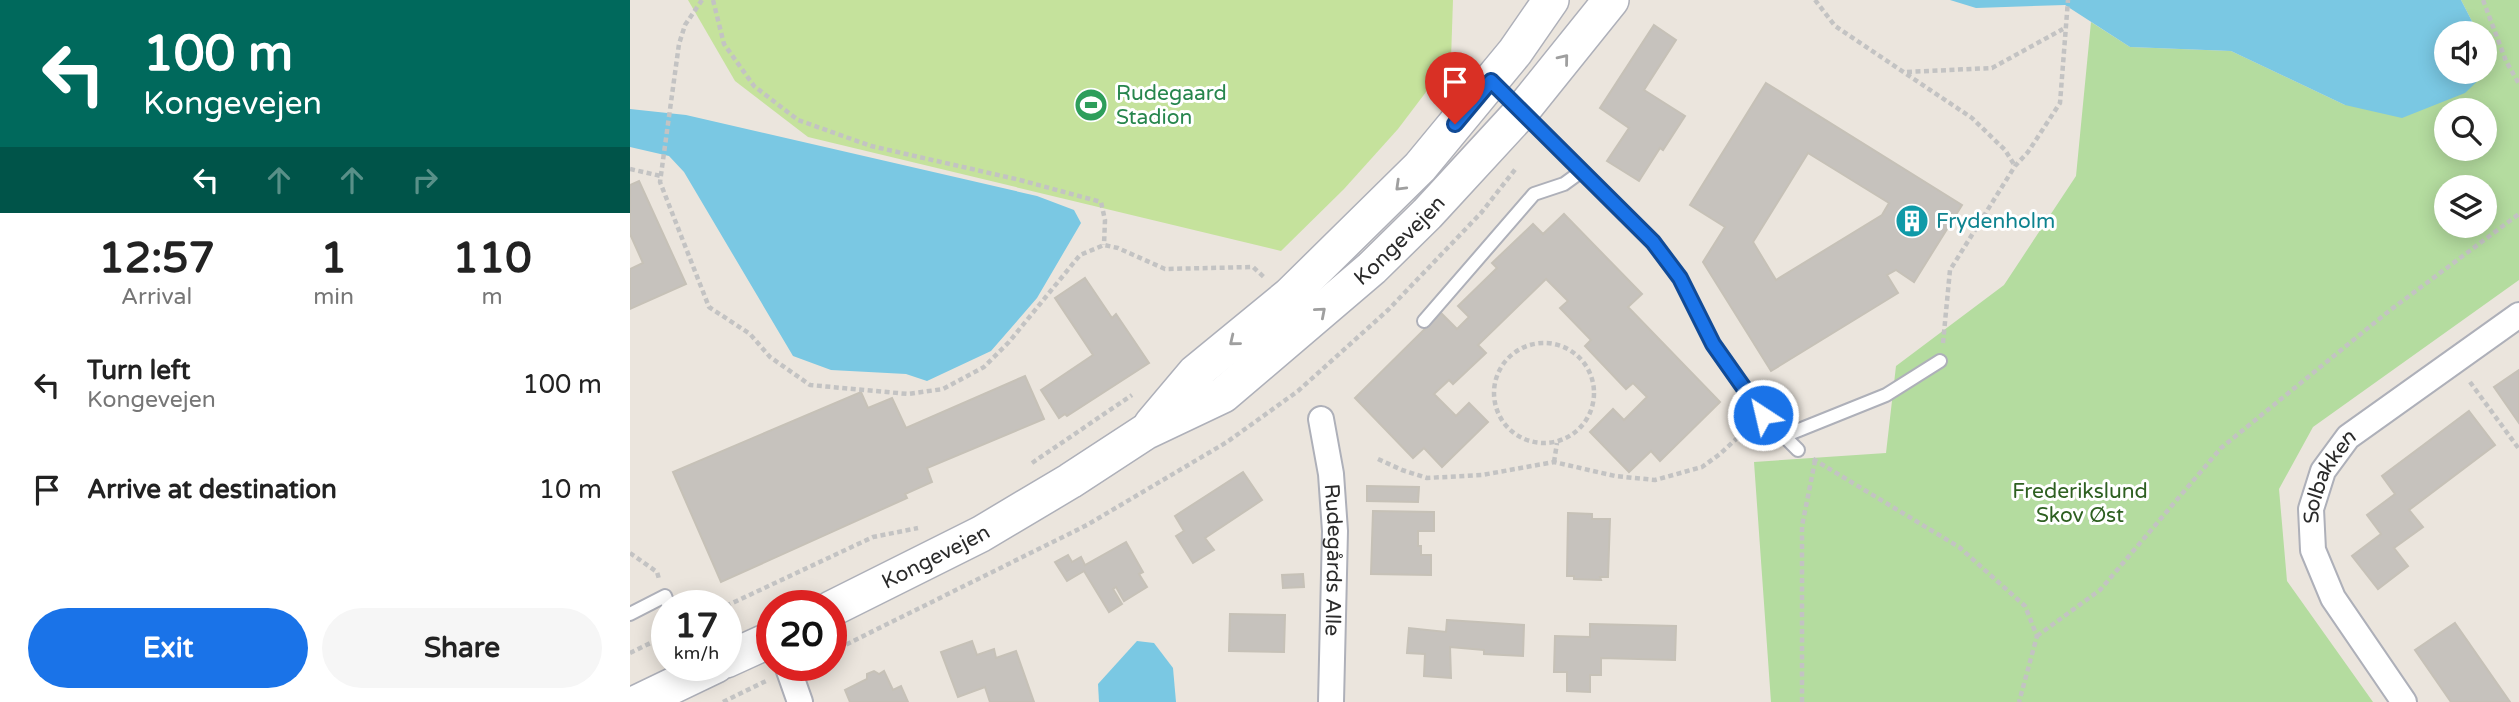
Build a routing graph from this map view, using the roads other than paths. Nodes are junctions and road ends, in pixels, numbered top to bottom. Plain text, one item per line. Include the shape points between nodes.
1 (1551, 0) edge
2 (1611, 0) edge
3 (1491, 81) junction
4 (1521, 112) junction
5 (1581, 171) junction
6 (2519, 315) edge
7 (1423, 321) dead end
8 (1940, 361) road end
9 (1321, 419) dead end
10 (1145, 432) junction
11 (1784, 436) junction
12 (1798, 450) road end
13 (847, 601) edge
14 (651, 607) edge
15 (630, 614) edge
16 (680, 681) edge
17 (793, 681) edge
18 (639, 702) edge
19 (800, 702) edge
20 (1331, 702) edge
21 (2404, 702) edge

1 - 3 main road, Kongevejen
4 -> 2 main road, Kongevejen
3 - 4 lane
3 -> 10 main road, Kongevejen via 1419,167 1290,295 1195,373
4 - 5 lane
10 -> 4 main road, Kongevejen via 1223,396 1372,268
5 - 7 lane via 1564,184 1534,194
5 - 11 lane via 1660,251 1680,278 1713,344 1763,415
6 - 21 street, Solbakken via 2348,437 2323,471 2311,509 2314,550 2333,598
8 - 11 lane via 1886,395
9 - 20 street, Rudegårds Alle via 1335,531
10 - 13 main road, Kongevejen via 981,534
11 - 12 lane
14 - 15 lane
16 - 18 main road
17 - 19 street

